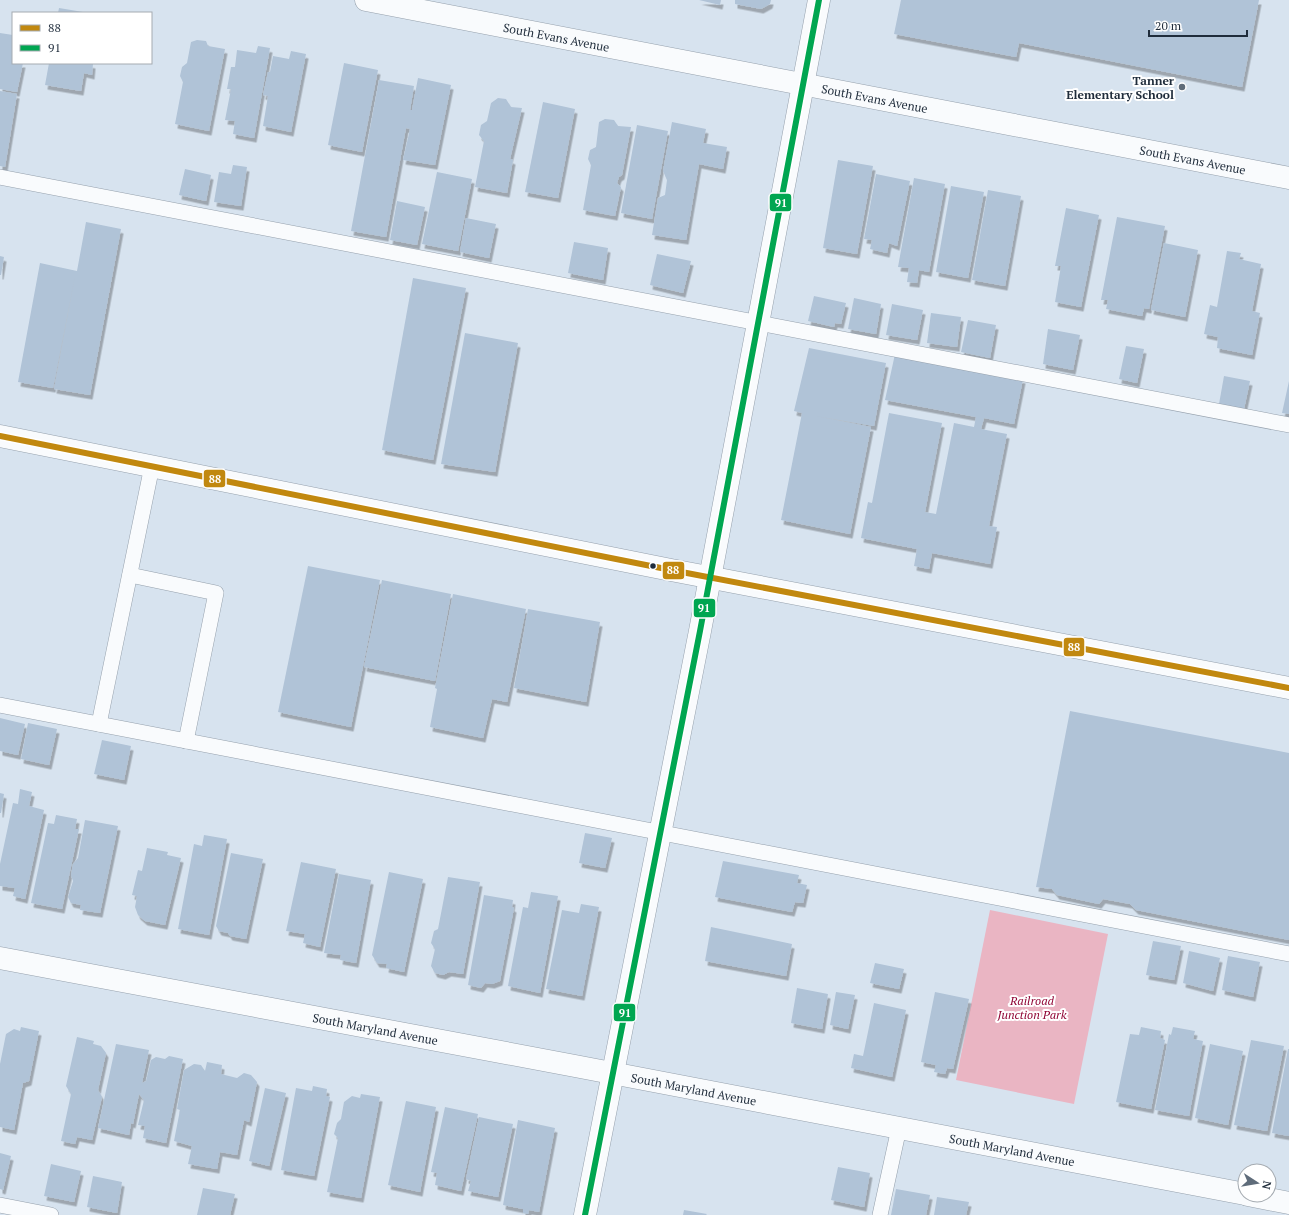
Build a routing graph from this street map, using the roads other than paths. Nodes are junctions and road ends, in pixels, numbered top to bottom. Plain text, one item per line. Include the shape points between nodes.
1 (366, 0) edge
2 (819, 0) edge
3 (804, 84) junction
4 (0, 177) edge
5 (1289, 178) edge
6 (759, 323) junction
7 (1289, 425) edge
8 (0, 436) edge
9 (152, 466) junction
10 (130, 575) junction
11 (711, 577) junction
12 (1289, 688) edge
13 (0, 705) edge
14 (99, 724) junction
15 (186, 741) junction
16 (660, 832) junction
17 (1289, 954) edge
18 (0, 958) edge
19 (613, 1073) junction
20 (899, 1128) junction
21 (1237, 1193) edge
22 (1277, 1201) edge
23 (1289, 1203) edge
24 (0, 1205) edge
25 (51, 1215) edge
26 (585, 1215) edge
27 (880, 1215) edge

1 - 3 street, South Evans Avenue
2 - 3 street
3 - 5 street, South Evans Avenue
3 - 6 street
4 - 6 lane
6 - 7 lane
6 - 11 street
8 - 9 street
9 - 10 lane
9 - 11 street
10 - 14 lane
10 - 15 lane via 216,593
11 - 12 street
11 - 16 street
13 - 14 lane
14 - 15 lane
15 - 16 lane
16 - 17 lane
16 - 19 street
18 - 19 street, South Maryland Avenue
19 - 20 street, South Maryland Avenue
19 - 26 street
20 - 21 street, South Maryland Avenue
20 - 27 lane
22 - 23 street, South Maryland Avenue
24 - 25 lane

